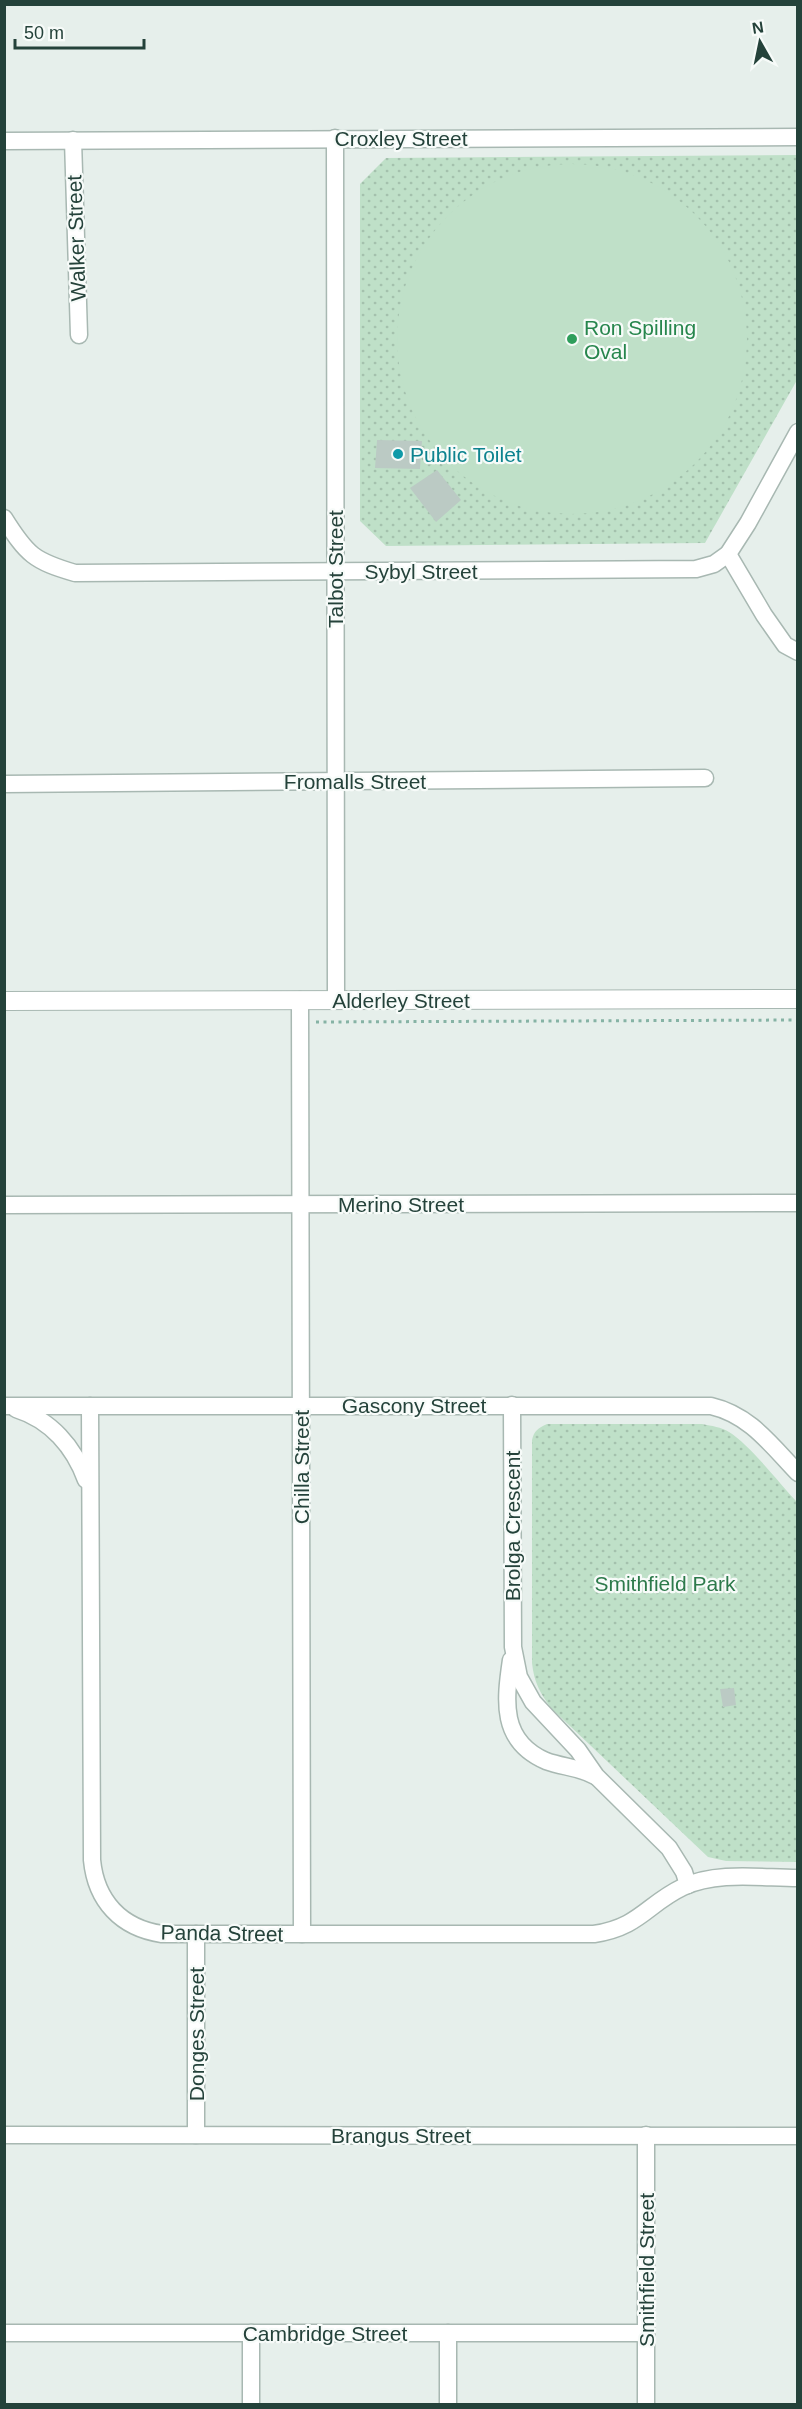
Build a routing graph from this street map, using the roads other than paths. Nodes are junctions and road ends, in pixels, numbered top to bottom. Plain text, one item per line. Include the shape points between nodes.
1 (798, 137) edge
2 (335, 138) junction
3 (73, 140) junction
4 (4, 141) edge
5 (79, 335) dead end
6 (795, 442) edge
7 (4, 518) edge
8 (728, 554) junction
9 (335, 572) junction
10 (798, 652) edge
11 (705, 778) dead end
12 (335, 781) junction
13 (4, 784) edge
14 (798, 999) edge
15 (300, 1000) junction
16 (336, 1000) junction
17 (4, 1001) edge
18 (798, 1203) edge
19 (4, 1204) edge
20 (301, 1204) junction
21 (512, 1405) junction
22 (5, 1406) edge
23 (90, 1406) junction
24 (301, 1406) junction
25 (796, 1469) edge
26 (90, 1495) junction
27 (513, 1647) junction
28 (596, 1776) junction
29 (798, 1878) edge
30 (688, 1885) junction
31 (196, 1934) junction
32 (302, 1934) junction
33 (6, 2135) edge
34 (196, 2135) junction
35 (646, 2135) junction
36 (798, 2136) edge
37 (4, 2333) edge
38 (251, 2333) junction
39 (448, 2333) junction
40 (646, 2333) junction
41 (251, 2404) edge
42 (448, 2404) edge
43 (646, 2404) edge

1 - 2 street, Croxley Street
2 - 3 street, Croxley Street
2 - 9 street, Talbot Street
3 - 4 street, Croxley Street
3 - 5 street, Walker Street
6 - 8 street
7 - 9 street, Sybyl Street via 22,546 44,564 75,573
8 - 9 street, Sybyl Street via 714,564 696,569
8 - 10 street via 785,645
9 - 12 street, Talbot Street
11 - 12 street, Fromalls Street
12 - 13 street, Fromalls Street
12 - 16 street, Talbot Street
14 - 16 street, Alderley Street
15 - 16 street, Alderley Street
15 - 17 street, Alderley Street
15 - 20 street, Chilla Street
18 - 20 street, Merino Street
19 - 20 street, Merino Street
20 - 24 street, Chilla Street
21 - 24 street, Gascony Street
21 - 25 street, Gascony Street via 725,1409 748,1421
21 - 27 street, Brolga Crescent
22 - 23 street, Gascony Street
22 - 26 street via 37,1418 63,1439 81,1465
23 - 24 street, Gascony Street
23 - 26 street, Panda Street
24 - 32 street, Chilla Street
26 - 31 street, Panda Street via 93,1873 109,1908 128,1923 150,1932
27 - 28 street, Brolga Crescent via 525,1691
27 - 28 street, Brolga Crescent via 506,1710 519,1741 536,1756
28 - 30 street, Brolga Crescent via 669,1848
29 - 30 street, Panda Street via 716,1878
30 - 32 street, Panda Street via 629,1925 605,1932
31 - 32 street, Panda Street
31 - 34 street, Donges Street
33 - 34 street, Brangus Street
34 - 35 street, Brangus Street
35 - 36 street, Brangus Street
35 - 40 street, Smithfield Street
37 - 38 street, Cambridge Street
38 - 39 street, Cambridge Street
38 - 41 street
39 - 40 street, Cambridge Street
39 - 42 street
40 - 43 street, Smithfield Street

